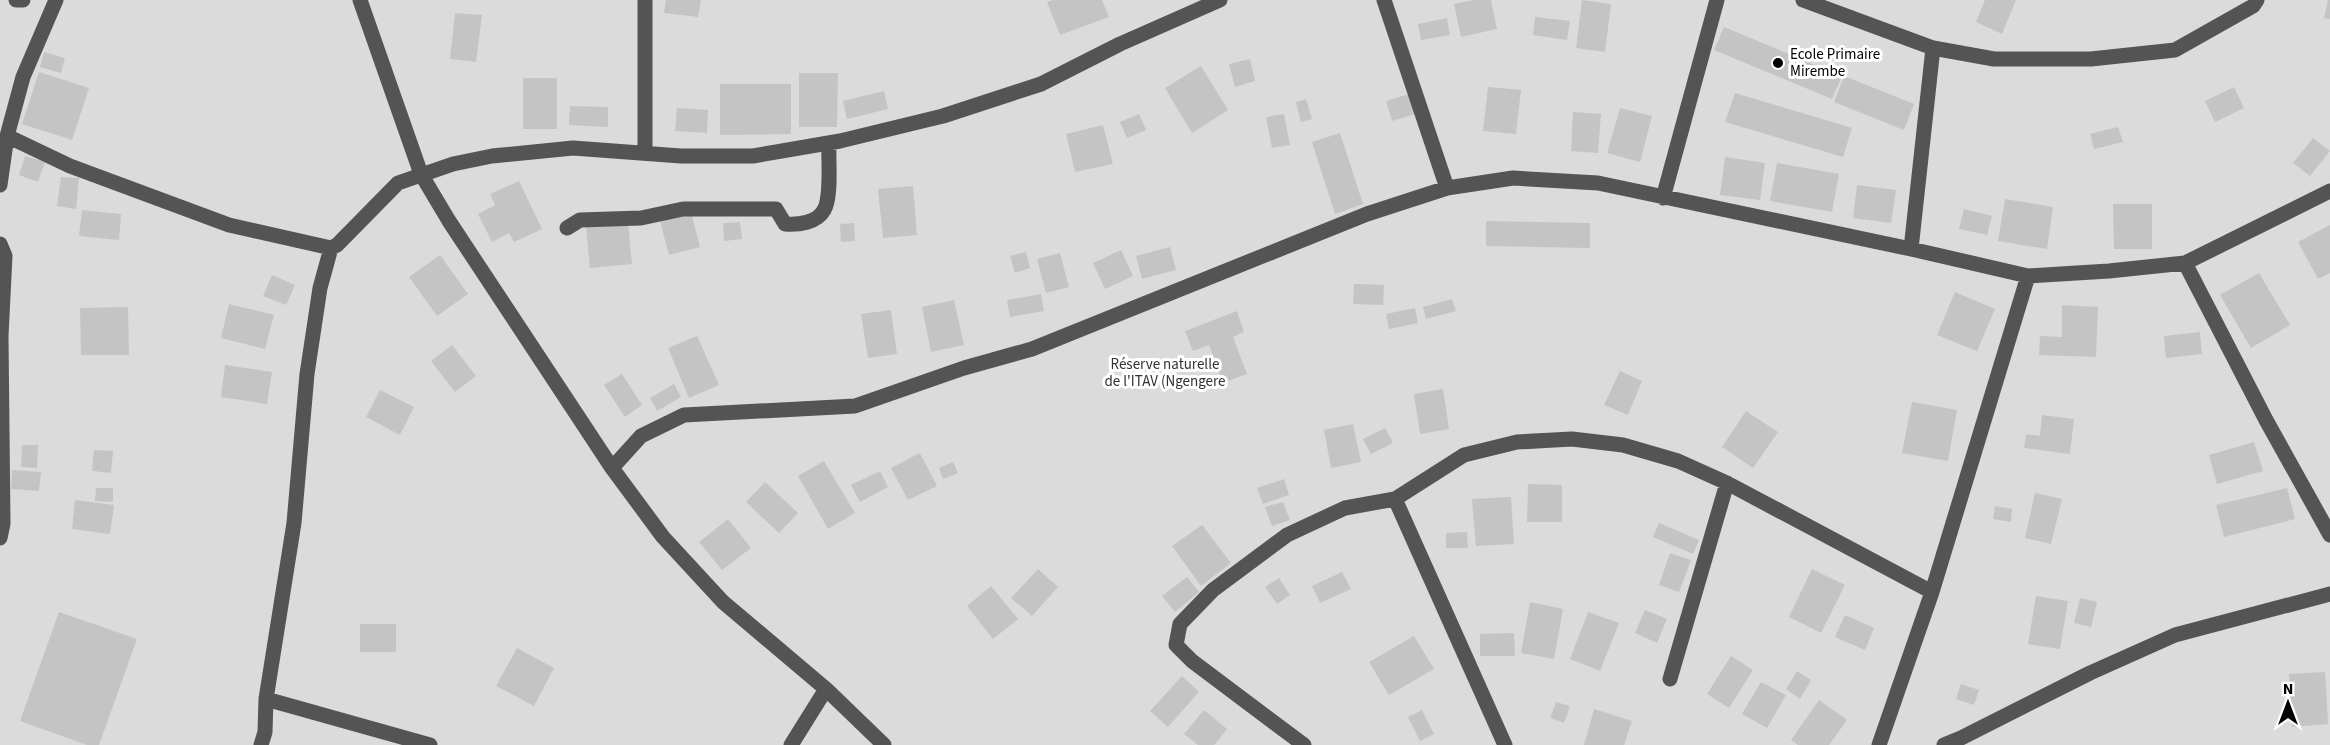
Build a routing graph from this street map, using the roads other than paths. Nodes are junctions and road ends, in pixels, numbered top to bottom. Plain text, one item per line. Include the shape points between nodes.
1 (16, 0) edge
2 (23, 0) edge
3 (56, 0) edge
4 (360, 0) edge
5 (645, 0) edge
6 (1220, 0) edge
7 (1384, 0) edge
8 (1717, 0) edge
9 (1803, 0) edge
10 (2257, 0) edge
11 (1933, 48) junction
12 (7, 136) junction
13 (829, 143) junction
14 (645, 153) junction
15 (421, 174) junction
16 (0, 185) edge
17 (1447, 188) junction
18 (2330, 191) edge
19 (1663, 198) junction
20 (567, 228) dead end
21 (0, 244) edge
22 (331, 248) junction
23 (1911, 249) junction
24 (2185, 263) junction
25 (2028, 276) junction
26 (612, 468) junction
27 (1727, 483) junction
28 (1395, 499) junction
29 (2330, 536) edge
30 (0, 538) edge
31 (1932, 592) junction
32 (2330, 594) edge
33 (1670, 679) dead end
34 (825, 689) junction
35 (266, 699) junction
36 (261, 745) edge
37 (430, 745) edge
38 (791, 745) edge
39 (884, 745) edge
40 (1304, 745) edge
41 (1505, 745) edge
42 (1879, 745) edge
43 (1944, 745) edge

1 - 2 street
3 - 12 street via 24,77
4 - 15 street
5 - 14 street
6 - 13 street via 1041,84 944,116
7 - 17 street
8 - 19 street
9 - 11 street
10 - 11 street via 2253,6 2175,50 2091,60 1994,60
11 - 23 street
12 - 16 street
12 - 22 street via 70,166 229,225
13 - 14 street via 753,156
13 - 20 street via 827,195 824,210 814,220 785,224 776,209 683,209 641,218 580,220
14 - 15 street via 573,148 492,156
15 - 22 street via 398,183
15 - 26 street
17 - 19 street via 1513,178 1598,183
17 - 26 street via 1367,213 1032,349 855,406 684,415 641,436
18 - 24 street
19 - 23 street
21 - 30 street via 5,256
22 - 35 street via 320,288 307,374 294,523
23 - 25 street
24 - 25 street
24 - 29 street
25 - 31 street
26 - 34 street via 663,537 723,602
27 - 28 street via 1678,461 1623,446 1572,439 1518,442 1464,455
27 - 31 street
27 - 33 street
28 - 40 street via 1345,508 1287,536 1213,590 1180,624 1176,645 1192,661
28 - 41 street
31 - 42 street
32 - 43 street via 2175,635
34 - 38 street
34 - 39 street
35 - 36 street via 266,732
35 - 37 street

